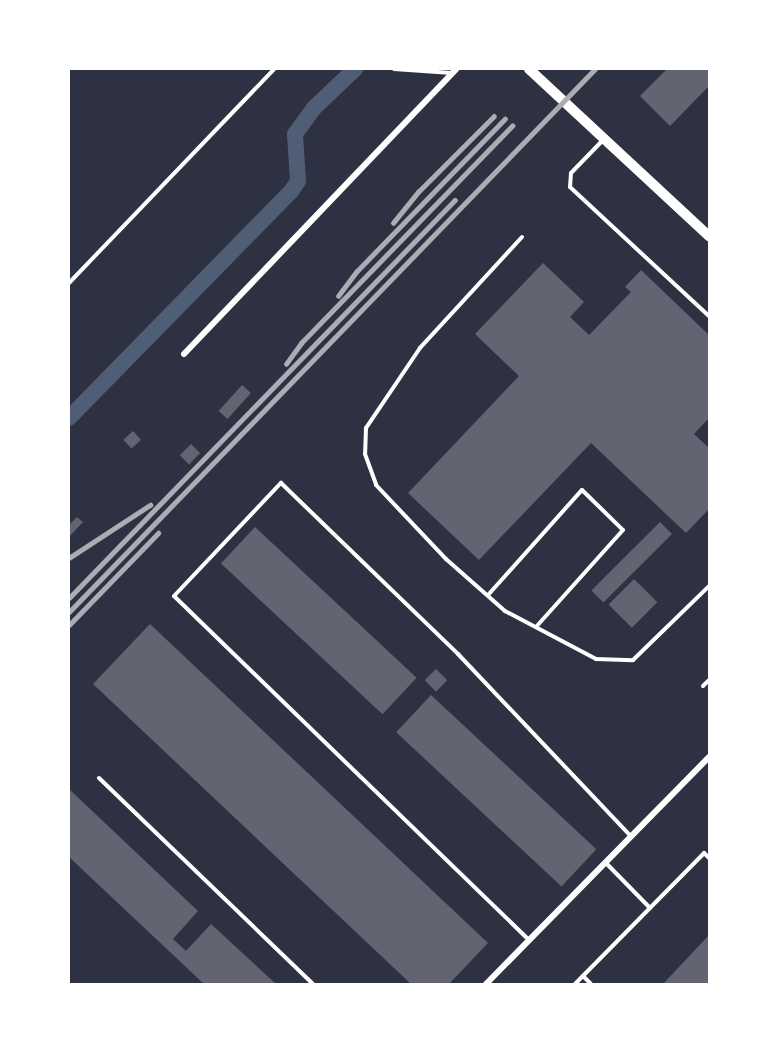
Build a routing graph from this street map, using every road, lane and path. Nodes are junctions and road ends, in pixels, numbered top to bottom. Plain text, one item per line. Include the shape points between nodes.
1 (274, 69) edge
2 (394, 69) edge
3 (529, 69) edge
4 (454, 71) edge
5 (604, 139) junction
6 (707, 231) edge
7 (522, 237) dead end
8 (69, 283) edge
9 (709, 316) edge
10 (184, 354) dead end
11 (709, 586) edge
12 (488, 595) junction
13 (536, 627) junction
14 (709, 680) edge
15 (704, 686) dead end
16 (709, 757) edge
17 (99, 778) dead end
18 (631, 836) junction
19 (709, 858) edge
20 (605, 862) junction
21 (650, 908) junction
22 (529, 940) junction
23 (583, 976) junction
24 (313, 984) edge
25 (486, 984) edge
26 (575, 984) edge
27 (591, 984) edge

1 - 8 lane
2 - 4 lane
3 - 5 main road
4 - 10 street
5 - 6 main road
5 - 9 lane via 571,173 570,187
7 - 12 lane via 420,348 366,428 365,454 376,485 446,559
11 - 13 lane via 633,660 596,659
12 - 13 lane via 505,611
12 - 13 lane via 582,490 623,530
14 - 15 lane
16 - 18 street
17 - 24 lane
18 - 20 street
18 - 22 lane via 458,654 281,483 174,596
19 - 21 lane via 704,853
20 - 21 lane
20 - 22 street
21 - 23 lane
22 - 25 street
23 - 26 lane
23 - 27 lane

